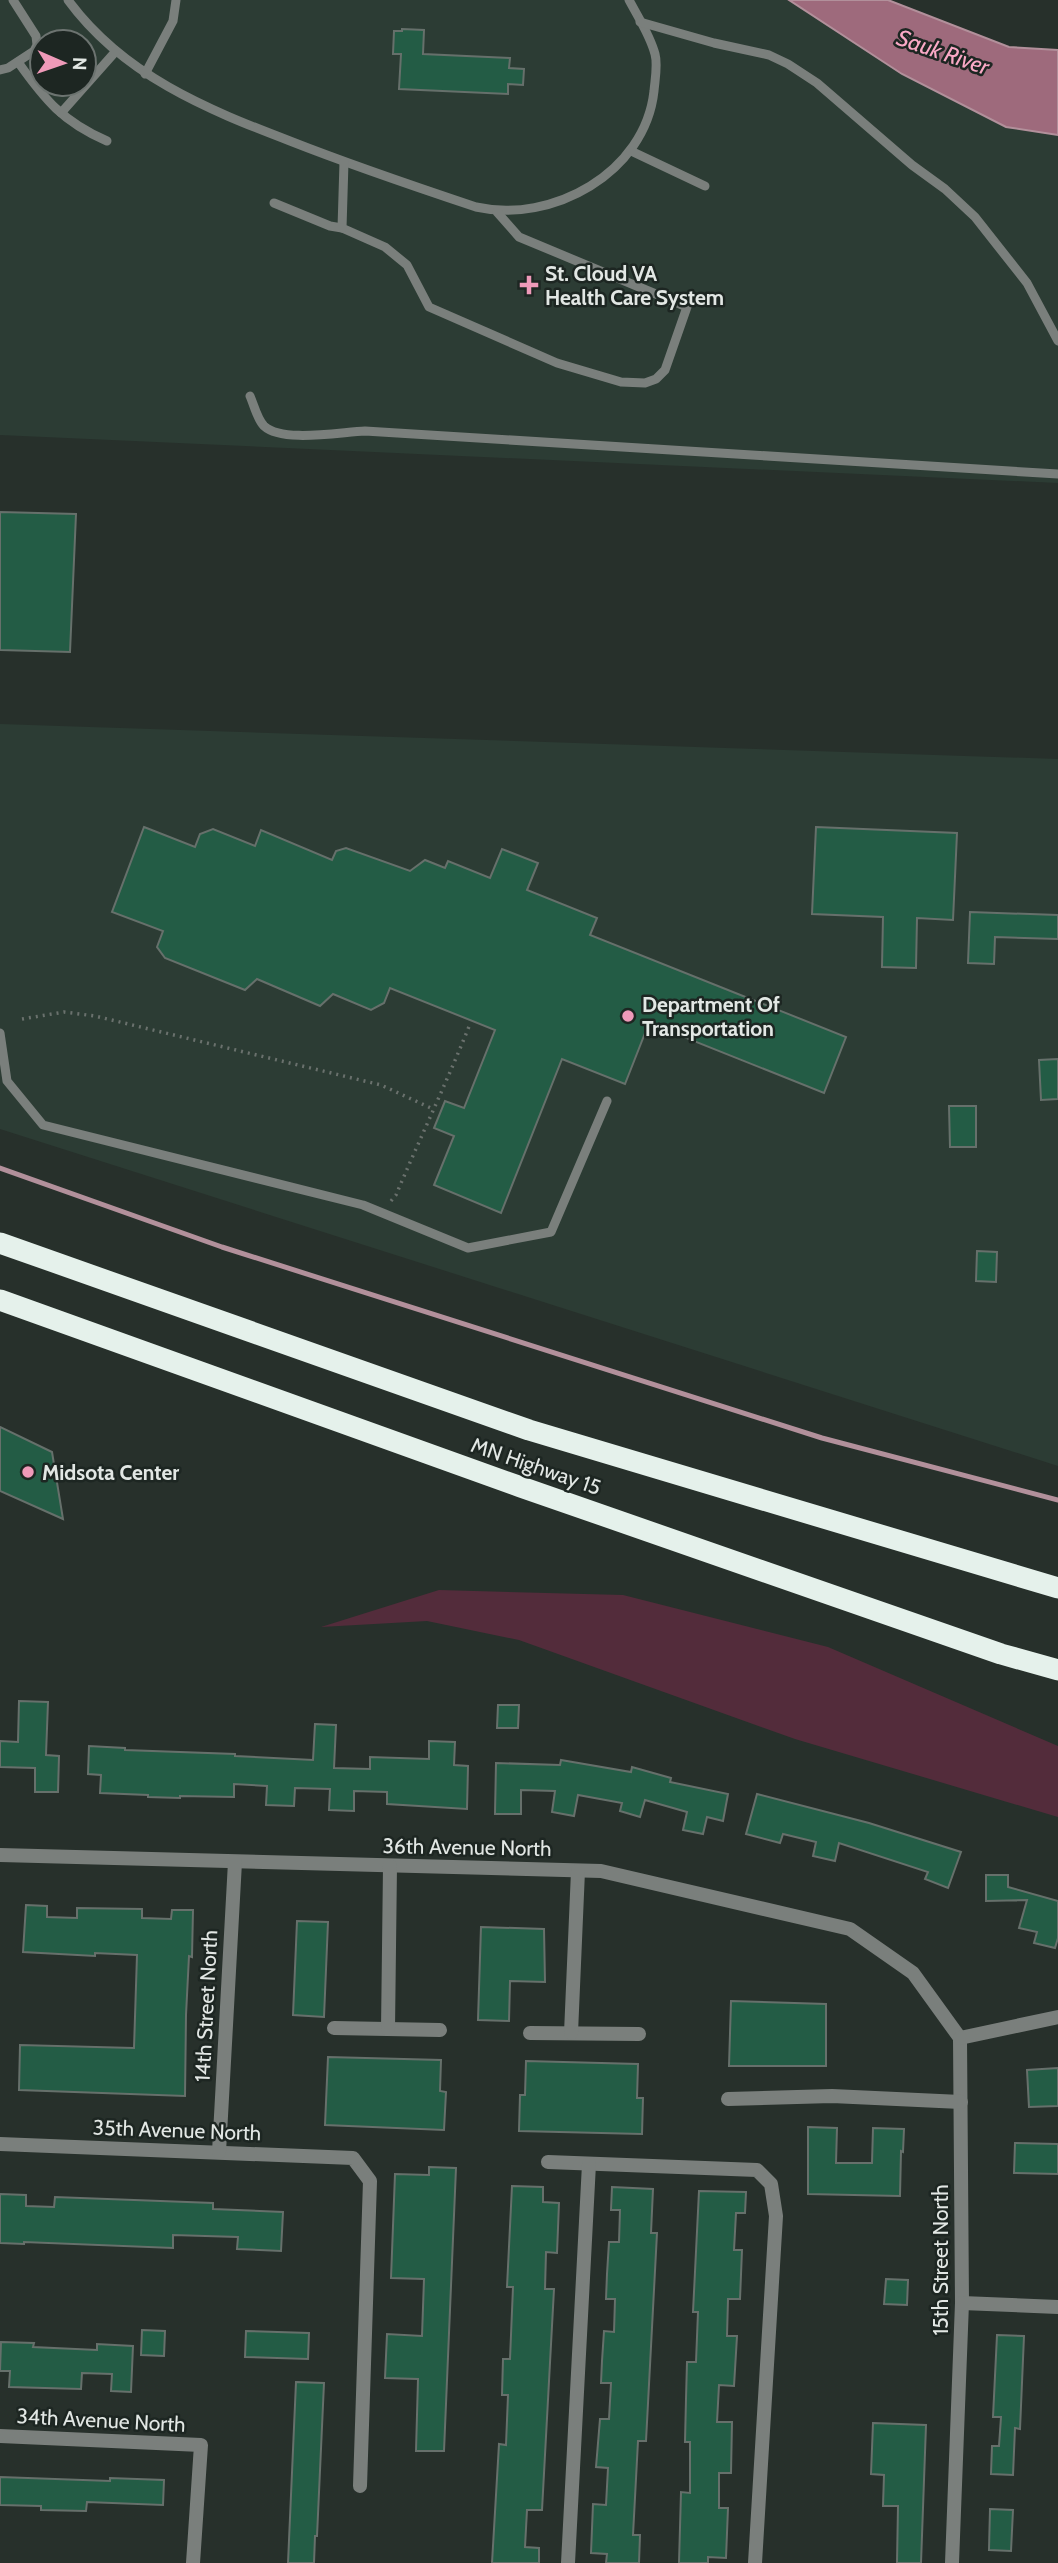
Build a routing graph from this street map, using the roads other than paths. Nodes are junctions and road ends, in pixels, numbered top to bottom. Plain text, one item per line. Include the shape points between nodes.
1 (13, 0) edge
2 (68, 0) edge
3 (176, 0) edge
4 (629, 0) edge
5 (640, 22) junction
6 (116, 51) junction
7 (18, 62) junction
8 (0, 70) edge
9 (145, 74) junction
10 (61, 113) junction
11 (107, 141) dead end
12 (631, 151) junction
13 (344, 162) junction
14 (705, 186) dead end
15 (274, 203) dead end
16 (497, 212) junction
17 (342, 228) junction
18 (1058, 341) edge
19 (250, 396) dead end
20 (1058, 474) edge
21 (0, 1033) edge
22 (607, 1101) dead end
23 (0, 1243) edge
24 (0, 1300) edge
25 (0, 1311) edge
26 (139, 1350) junction
27 (1058, 1588) edge
28 (1058, 1670) edge
29 (0, 1855) edge
30 (234, 1862) junction
31 (390, 1866) junction
32 (578, 1871) junction
33 (1058, 2017) edge
34 (334, 2028) dead end
35 (388, 2029) junction
36 (440, 2030) dead end
37 (530, 2033) dead end
38 (570, 2034) junction
39 (639, 2035) dead end
40 (960, 2038) junction
41 (728, 2099) dead end
42 (961, 2102) junction
43 (0, 2144) edge
44 (219, 2152) junction
45 (548, 2162) dead end
46 (589, 2164) junction
47 (962, 2303) junction
48 (1058, 2307) edge
49 (0, 2436) edge
50 (360, 2486) dead end
51 (193, 2563) edge
52 (568, 2563) edge
53 (755, 2563) edge
54 (952, 2563) edge

1 - 7 lane via 36,36 34,51
2 - 6 lane
3 - 9 lane via 173,21
4 - 5 lane
5 - 12 lane via 655,54 656,72 652,102
5 - 18 lane via 769,55 817,83 975,217 1027,283
6 - 9 lane
6 - 10 lane
7 - 8 lane
7 - 10 lane
9 - 13 lane via 220,115
10 - 11 lane via 82,130
12 - 14 lane
12 - 16 lane via 571,197
13 - 16 lane
13 - 17 lane
15 - 17 lane
16 - 17 lane via 519,237 687,307 665,370 656,379 634,384 597,376 429,307 407,265 385,247
19 - 20 lane via 261,424 272,433 286,435 365,431
21 - 22 lane via 7,1081 43,1125 359,1204 468,1248 551,1232
23 - 27 highway, MN Highway 15 via 529,1430
24 - 26 highway, MN Highway 15
25 - 26 highway
26 - 28 highway, MN Highway 15 via 560,1501
29 - 30 street, 36th Avenue North
30 - 31 street, 36th Avenue North
30 - 44 street, 14th Street North
31 - 32 street, 36th Avenue North
31 - 35 street
32 - 38 street
32 - 40 street, 36th Avenue North via 601,1871 850,1929 913,1973
33 - 40 street
34 - 35 street
35 - 36 street
37 - 38 street
38 - 39 street
40 - 42 street, 15th Street North
41 - 42 street via 832,2096
42 - 47 street, 15th Street North
43 - 44 street, 35th Avenue North
44 - 50 street, 35th Avenue North via 353,2158 370,2181
45 - 46 street
46 - 52 street
46 - 53 street via 757,2170 771,2184 776,2217
47 - 48 street
47 - 54 street, 15th Street North
49 - 51 street, 34th Avenue North via 201,2445

